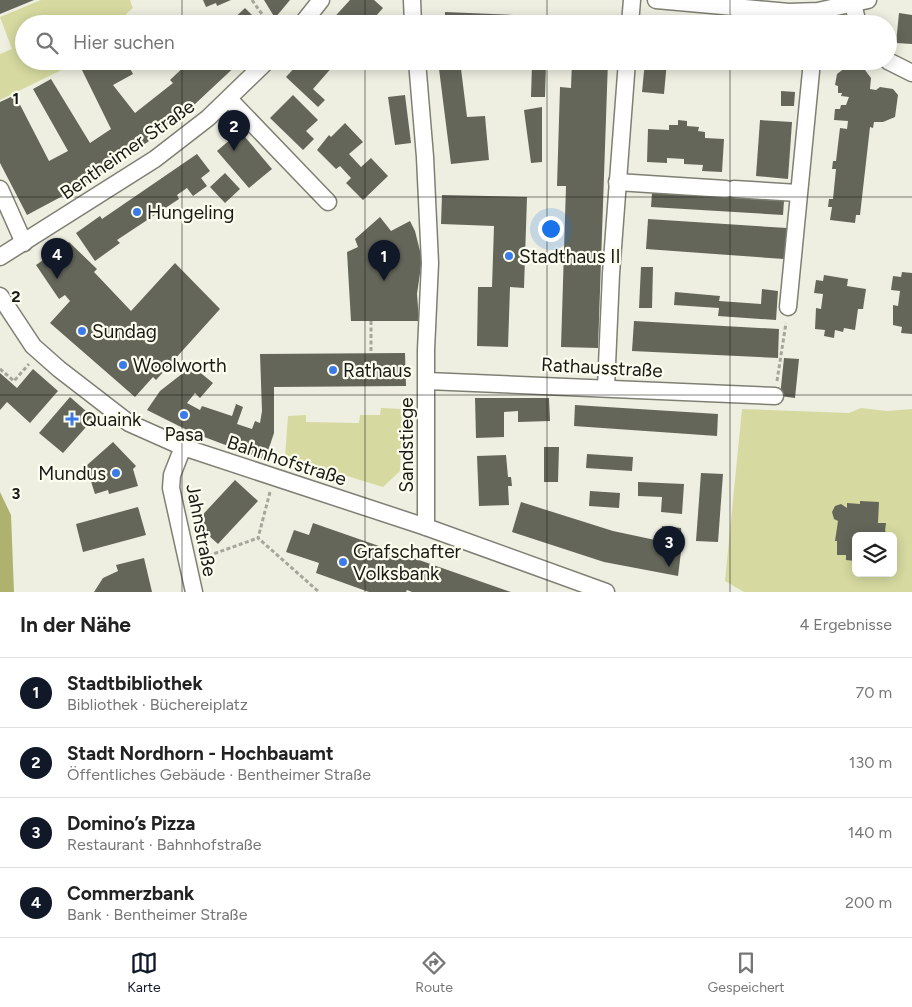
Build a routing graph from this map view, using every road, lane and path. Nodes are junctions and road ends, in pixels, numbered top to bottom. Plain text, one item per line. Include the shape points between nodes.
1 (252, 0) edge
2 (321, 0) edge
3 (412, 0) edge
4 (632, 0) edge
5 (656, 0) edge
6 (861, 2) edge
7 (746, 4) edge
8 (263, 15) edge
9 (309, 15) edge
10 (413, 15) edge
11 (631, 15) edge
12 (803, 15) edge
13 (825, 15) edge
14 (859, 15) edge
15 (897, 66) edge
16 (258, 70) edge
17 (417, 70) edge
18 (626, 70) edge
19 (811, 70) edge
20 (912, 73) edge
21 (229, 99) junction
22 (617, 182) junction
23 (0, 189) edge
24 (798, 193) junction
25 (328, 202) dead end
26 (24, 243) junction
27 (0, 257) edge
28 (0, 296) edge
29 (788, 307) joint
30 (371, 321) dead end
31 (40, 353) junction
32 (371, 353) dead end
33 (0, 369) edge
34 (427, 381) junction
35 (606, 387) junction
36 (775, 396) joint
37 (182, 447) junction
38 (274, 477) junction
39 (426, 527) junction
40 (258, 538) junction
41 (187, 563) junction
42 (569, 585) edge
43 (194, 592) edge
44 (319, 592) edge
45 (606, 592) edge

1 - 8 path
2 - 9 street
3 - 10 street
4 - 11 street
5 - 7 street
6 - 13 street
6 - 14 street
7 - 12 street
15 - 20 street
16 - 21 street, Bentheimer Straße
17 - 34 street, Sandstiege via 430,263
18 - 22 street
19 - 24 street
21 - 25 street
21 - 26 street, Bentheimer Straße via 154,159
22 - 24 street
22 - 35 street
23 - 26 street
24 - 29 street
26 - 27 street, Bentheimer Straße
28 - 31 street, Bahnhofstraße
29 - 36 path
30 - 32 path
31 - 33 path via 14,381
31 - 37 street, Bahnhofstraße via 129,423
34 - 35 street, Rathausstraße
34 - 39 street, Sandstiege
35 - 36 street, Rathausstraße
37 - 38 street, Bahnhofstraße
37 - 41 street, Jahnstraße via 171,488
38 - 39 street, Bahnhofstraße
38 - 40 path
39 - 42 street, Bahnhofstraße
40 - 41 path
40 - 44 path
41 - 43 street, Jahnstraße
42 - 45 street, Bahnhofstraße

